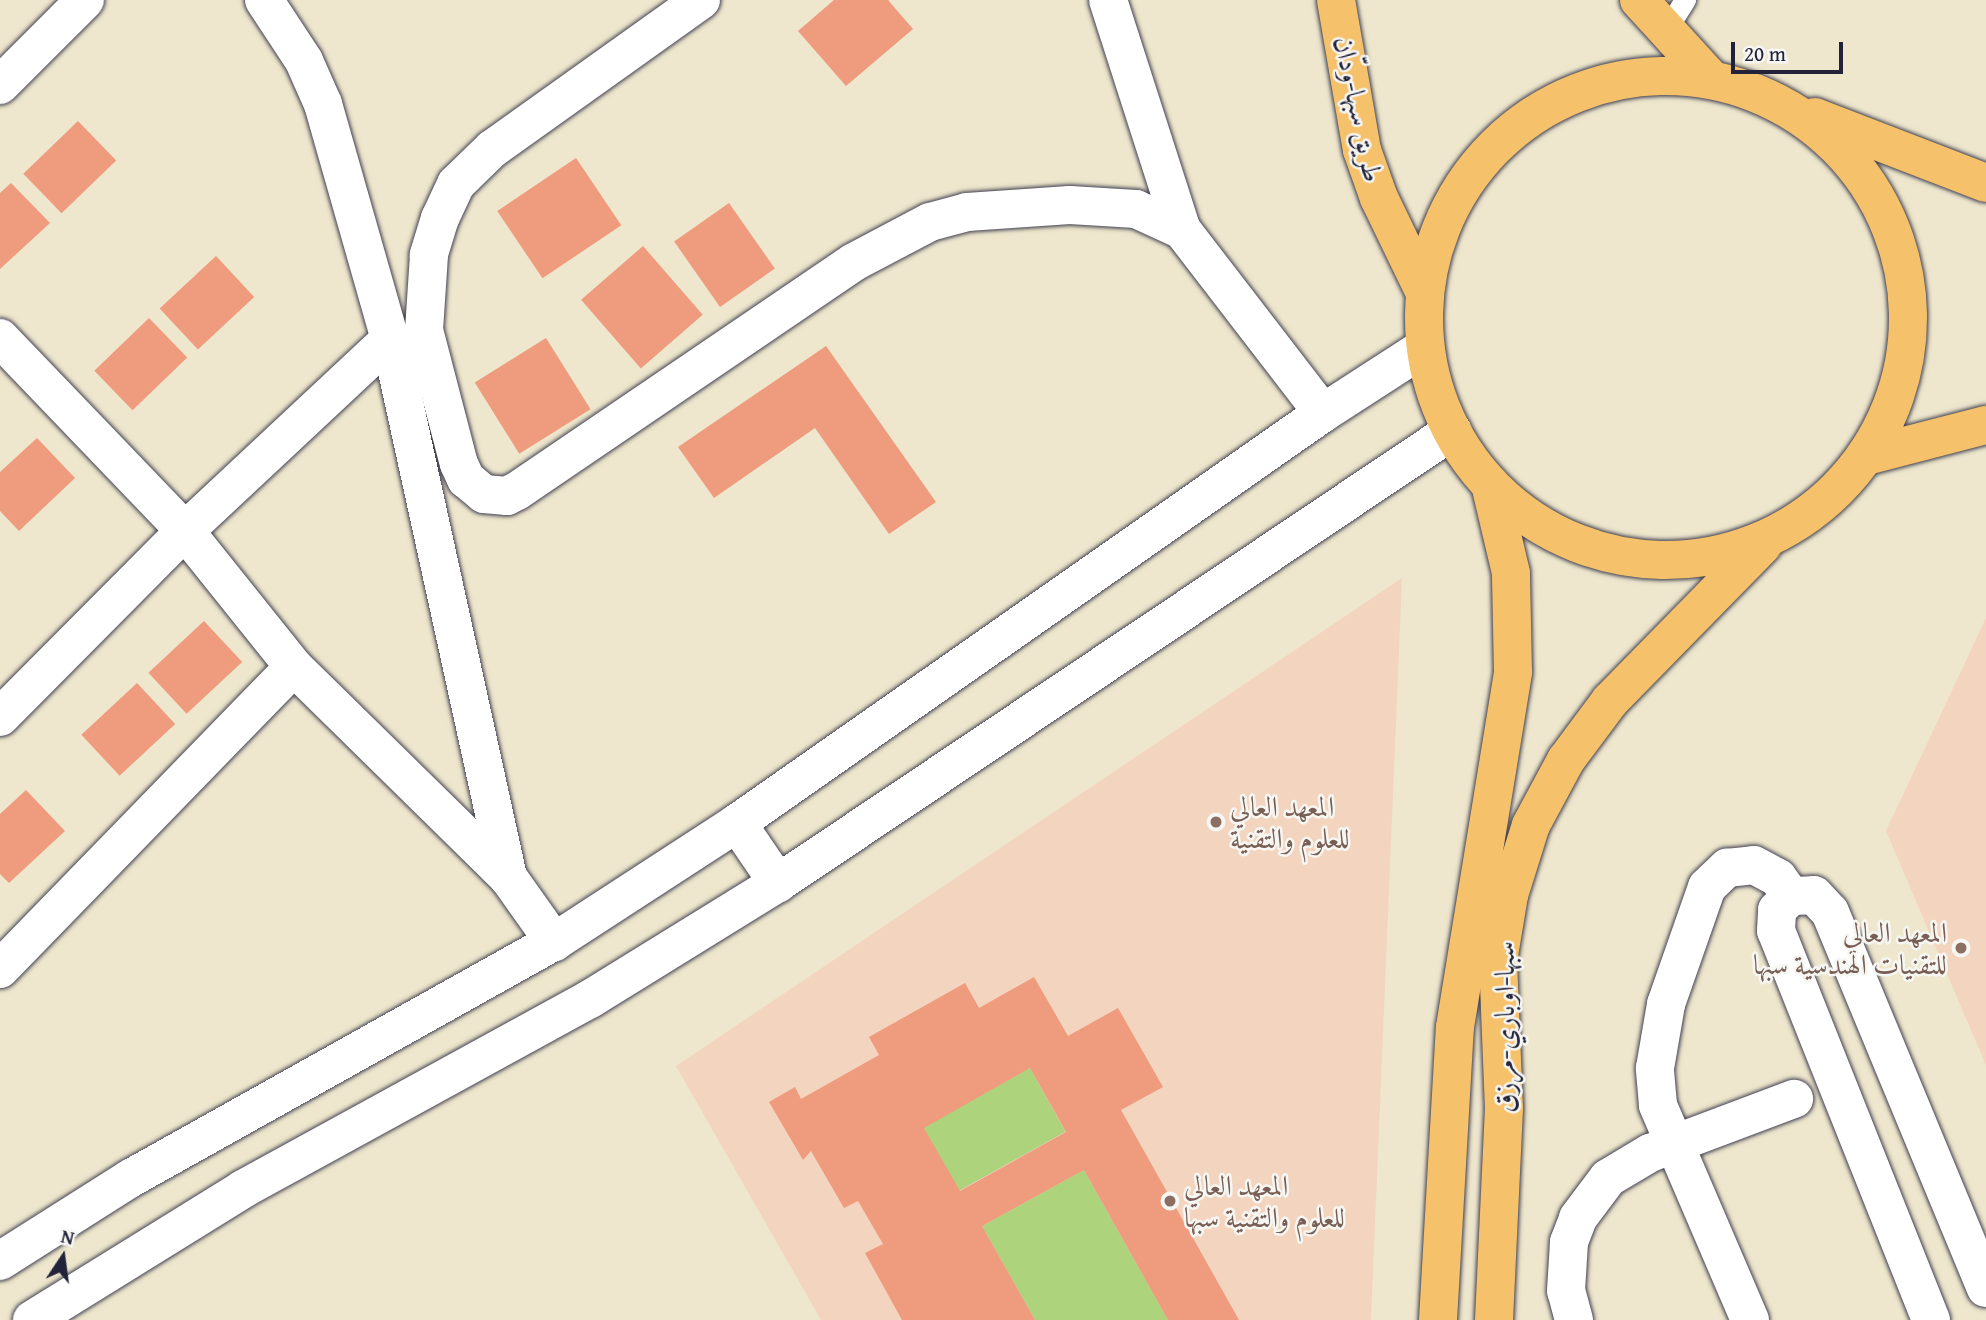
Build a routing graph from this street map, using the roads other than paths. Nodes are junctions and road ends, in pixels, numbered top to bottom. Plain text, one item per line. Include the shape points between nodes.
1 (85, 0) edge
2 (264, 0) edge
3 (701, 0) edge
4 (1108, 0) edge
5 (1336, 0) edge
6 (1639, 0) edge
7 (1676, 15) edge
8 (1712, 80) junction
9 (0, 85) edge
10 (1774, 101) junction
11 (1986, 183) edge
12 (1182, 230) junction
13 (1424, 291) junction
14 (0, 338) edge
15 (390, 339) junction
16 (1425, 346) junction
17 (1323, 413) junction
18 (1986, 425) edge
19 (1451, 431) junction
20 (1866, 456) junction
21 (1490, 484) junction
22 (186, 531) junction
23 (1774, 535) junction
24 (294, 667) junction
25 (0, 717) edge
26 (737, 823) junction
27 (508, 877) junction
28 (778, 883) junction
29 (1791, 896) junction
30 (554, 942) junction
31 (1481, 959) junction
32 (0, 968) edge
33 (1794, 1099) dead end
34 (1675, 1143) junction
35 (0, 1261) edge
36 (1986, 1288) edge
37 (32, 1320) edge
38 (1438, 1320) edge
39 (1494, 1320) edge
40 (1574, 1320) edge
41 (1749, 1320) edge
42 (1931, 1320) edge

1 - 9 street
2 - 15 street via 304,61 323,104
3 - 12 street via 485,155 456,184 440,218 429,255 424,330 459,464 466,479 484,494 495,497 517,491 853,262 930,222 967,212 1070,205 1136,209
4 - 12 street
5 - 13 highway, طريق سبها-ودّان via 1362,150 1378,198
6 - 7 highway
7 - 8 highway
8 - 10 highway
8 - 13 highway via 1646,77 1612,82 1570,96 1522,122 1496,144 1456,196 1441,226
10 - 11 highway
10 - 20 highway via 1807,120 1861,173 1896,240 1906,276 1907,352 1899,389
12 - 17 street
13 - 16 highway
14 - 22 street
15 - 22 street
15 - 27 street
16 - 17 street
16 - 19 highway via 1430,376
17 - 26 street
18 - 20 highway
19 - 21 highway
19 - 28 street
20 - 23 highway via 1840,488
21 - 23 highway via 1544,526 1606,552 1675,560 1731,551
21 - 31 highway, سبها-اوباري-مرزق via 1511,573 1513,672
22 - 24 street
22 - 25 street
23 - 31 highway, سبها-اوباري-مرزق via 1700,604 1610,701 1566,760 1531,825 1509,895
24 - 27 street
24 - 32 street
26 - 28 street
26 - 30 street
27 - 30 street
28 - 37 street via 578,1006 243,1189
29 - 34 street via 1778,878 1754,865 1727,868 1707,887 1658,1036 1658,1105
29 - 36 street via 1814,895 1829,912
29 - 42 street via 1777,910 1776,931
30 - 35 street via 131,1178
31 - 38 highway, سبها-اوباري-مرزق via 1448,1107
31 - 39 highway, سبها-اوباري-مرزق via 1504,1109
33 - 34 street
34 - 40 street via 1628,1163 1608,1178 1578,1218 1565,1267
34 - 41 street

